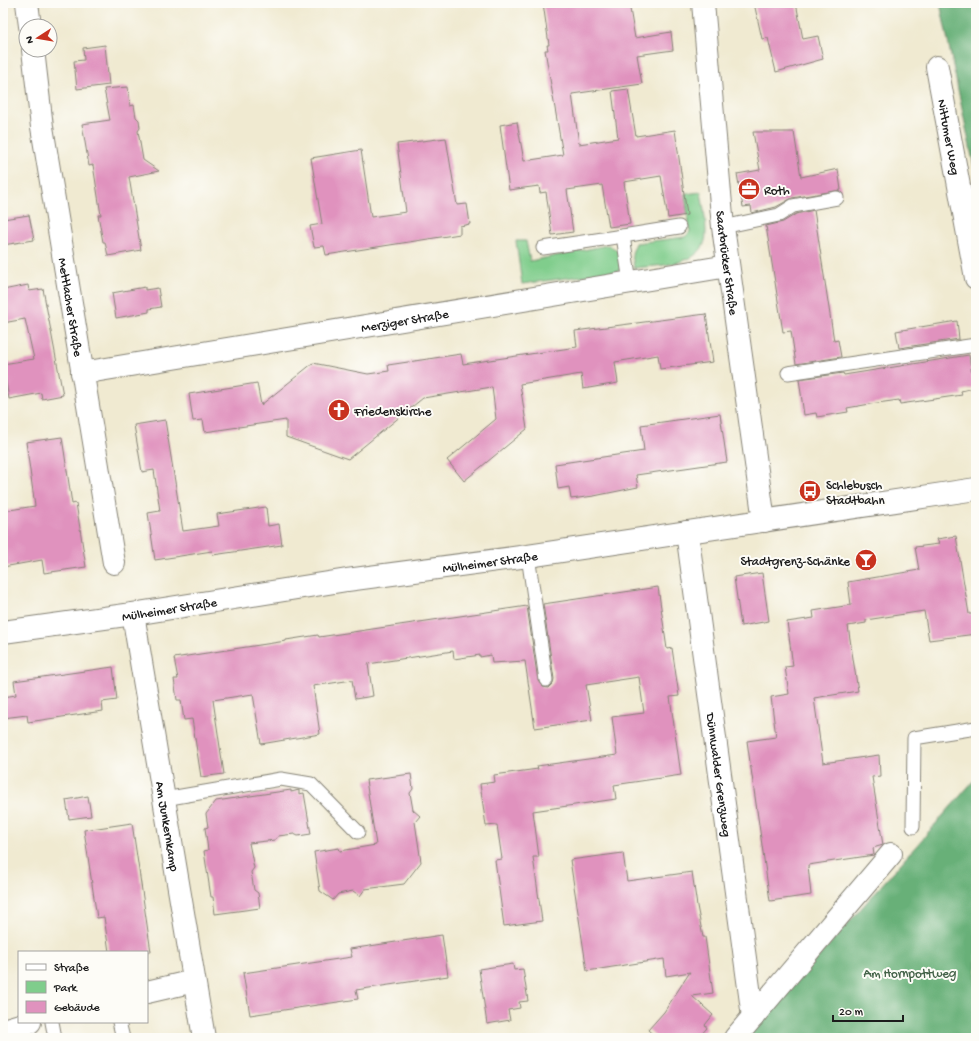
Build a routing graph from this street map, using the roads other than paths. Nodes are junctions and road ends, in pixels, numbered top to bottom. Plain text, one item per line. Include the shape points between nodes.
1 (27, 3) edge
2 (703, 3) edge
3 (29, 18) edge
4 (34, 58) edge
5 (937, 67) dead end
6 (837, 198) dead end
7 (679, 227) dead end
8 (723, 227) junction
9 (623, 236) junction
10 (543, 248) dead end
11 (728, 266) junction
12 (976, 278) edge
13 (630, 282) junction
14 (976, 345) edge
15 (82, 373) junction
16 (788, 373) dead end
17 (976, 489) edge
18 (764, 521) junction
19 (687, 532) junction
20 (528, 556) junction
21 (114, 563) dead end
22 (133, 614) junction
23 (3, 632) edge
24 (546, 680) dead end
25 (976, 728) edge
26 (164, 799) junction
27 (913, 827) dead end
28 (358, 832) dead end
29 (892, 854) dead end
30 (194, 981) junction
31 (148, 992) edge
32 (753, 1017) junction
33 (27, 1023) edge
34 (52, 1023) edge
35 (119, 1023) edge
36 (3, 1030) edge
37 (55, 1038) edge
38 (123, 1038) edge
39 (204, 1038) edge
40 (735, 1038) edge

1 - 3 street
2 - 8 street, Saarbrücker Straße
4 - 15 street, Mettlacher Straße via 42,127
5 - 12 street, Nittumer Weg
6 - 8 lane via 793,206 780,215
7 - 9 lane
8 - 11 street, Saarbrücker Straße
9 - 10 lane
9 - 13 lane
11 - 13 street, Merziger Straße
11 - 18 street, Saarbrücker Straße
13 - 15 street, Merziger Straße
14 - 16 lane
15 - 21 street, Mettlacher Straße
17 - 18 street, Mülheimer Straße
18 - 19 street, Mülheimer Straße
19 - 20 street, Mülheimer Straße
19 - 32 street, Dünnwalder Grenzweg
20 - 22 street, Mülheimer Straße via 347,580
20 - 24 lane
22 - 23 street, Mülheimer Straße
22 - 26 street, Am Junkernkamp
25 - 27 lane via 914,738
26 - 28 lane via 281,779 311,784
26 - 30 street, Am Junkernkamp
29 - 32 street
30 - 31 street
30 - 39 street, Am Junkernkamp
32 - 40 street
33 - 36 street
34 - 37 lane
35 - 38 lane

